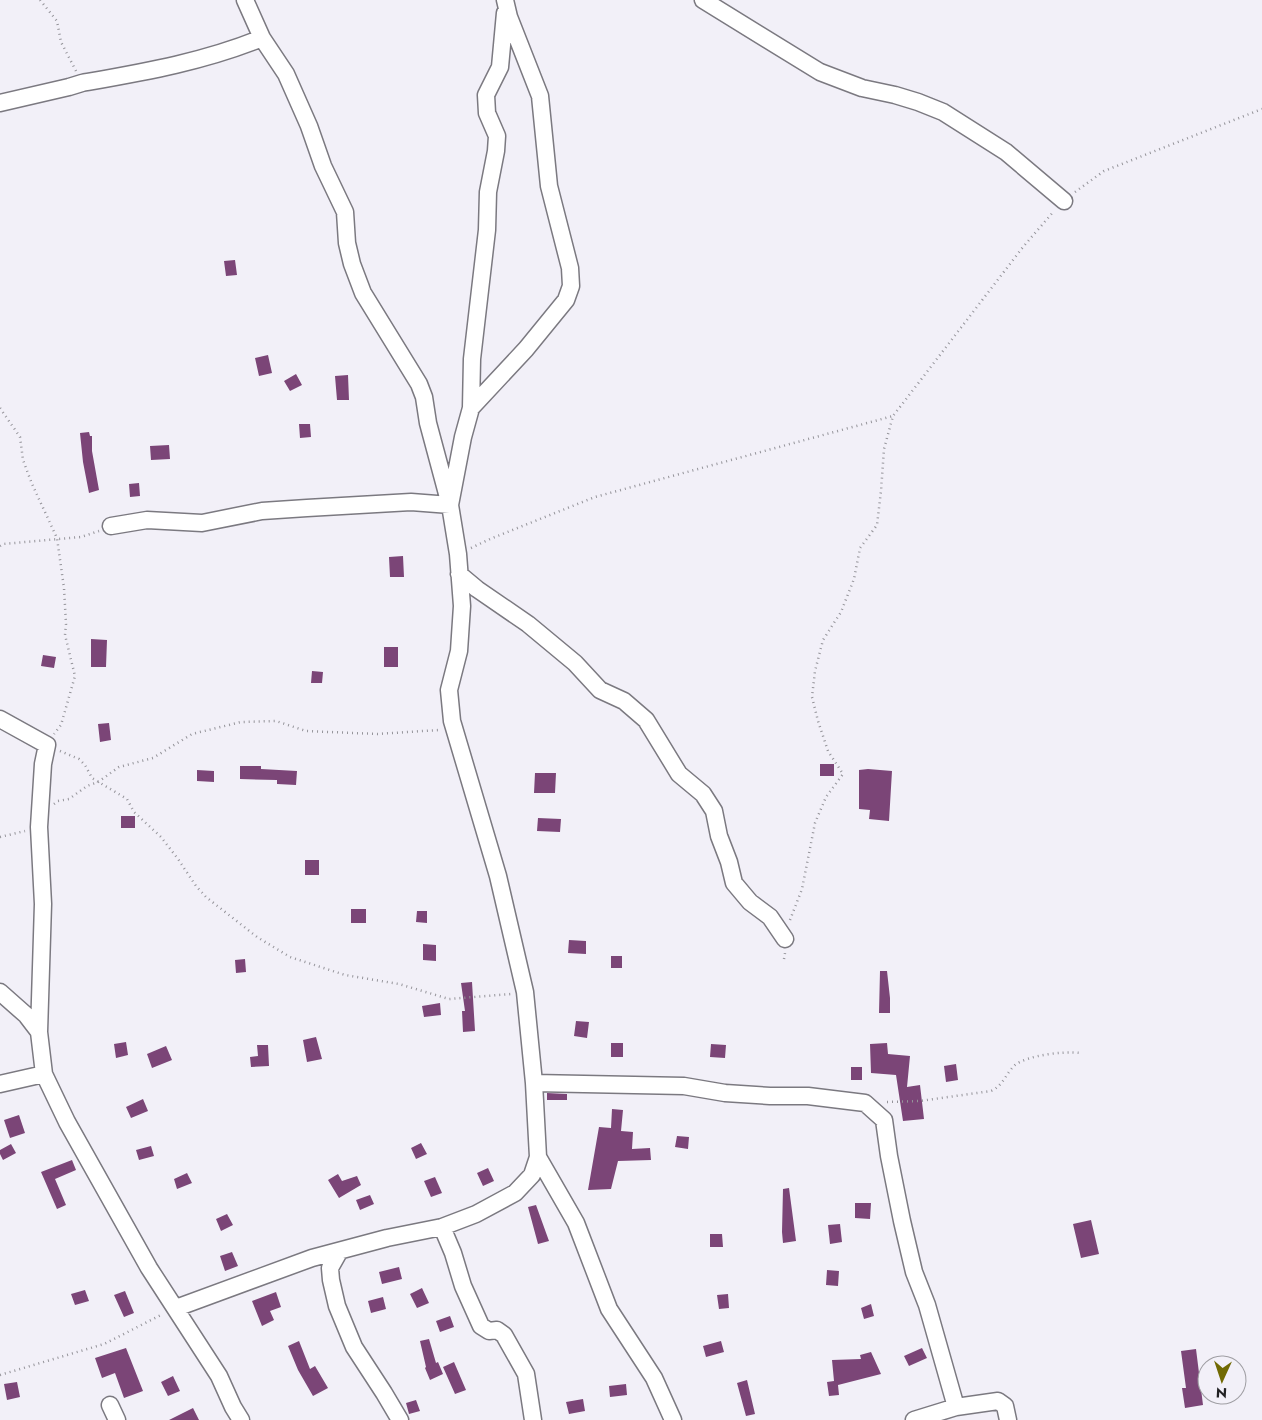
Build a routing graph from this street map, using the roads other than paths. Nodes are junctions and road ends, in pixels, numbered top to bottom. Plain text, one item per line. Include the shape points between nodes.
1 (245, 0) edge
2 (703, 0) edge
3 (505, 1) edge
4 (262, 38) junction
5 (0, 103) edge
6 (1064, 200) road end
7 (471, 408) junction
8 (450, 505) junction
9 (111, 526) road end
10 (459, 574) junction
11 (0, 719) edge
12 (785, 939) road end
13 (0, 992) edge
14 (39, 1032) junction
15 (44, 1074) junction
16 (534, 1082) junction
17 (0, 1084) edge
18 (538, 1157) junction
19 (442, 1227) junction
20 (339, 1252) junction
21 (176, 1308) junction
22 (956, 1407) junction
23 (242, 1420) edge
24 (400, 1420) edge
25 (533, 1420) edge
26 (673, 1420) edge
27 (914, 1420) edge
28 (1008, 1420) edge

1 - 4 street
2 - 6 street via 820,72 943,112 1006,152
3 - 7 street via 500,67 486,95 486,113 497,136 488,192 487,230 472,359
3 - 7 street via 540,96 549,186 570,268 570,286 566,300 526,350
4 - 5 street via 228,52 168,67
4 - 8 street via 286,74 345,212 347,243 363,293 419,384
7 - 8 street
8 - 9 street via 411,502 307,508 262,511 202,523 147,520
8 - 10 street
10 - 12 street via 528,624 575,663 600,690 624,701 646,720 679,774 703,794 714,811 734,883 750,902 770,917
10 - 16 street via 462,606 459,651 449,690 452,721 498,876 525,992
11 - 14 street via 47,745 39,820 43,904
13 - 14 street via 26,1015
14 - 15 street
15 - 17 street
15 - 21 street via 67,1122 149,1268
16 - 18 street
16 - 22 street via 684,1086 865,1103 884,1120 914,1272 927,1305
18 - 19 street via 532,1175 515,1193 476,1214
18 - 26 street via 576,1223 609,1309 654,1378
19 - 20 street
19 - 25 street via 481,1326 504,1335 526,1374
20 - 21 street via 312,1258
20 - 24 street via 330,1268 337,1306 354,1347
21 - 23 street via 219,1376
22 - 27 street
22 - 28 street via 998,1401 1005,1406

